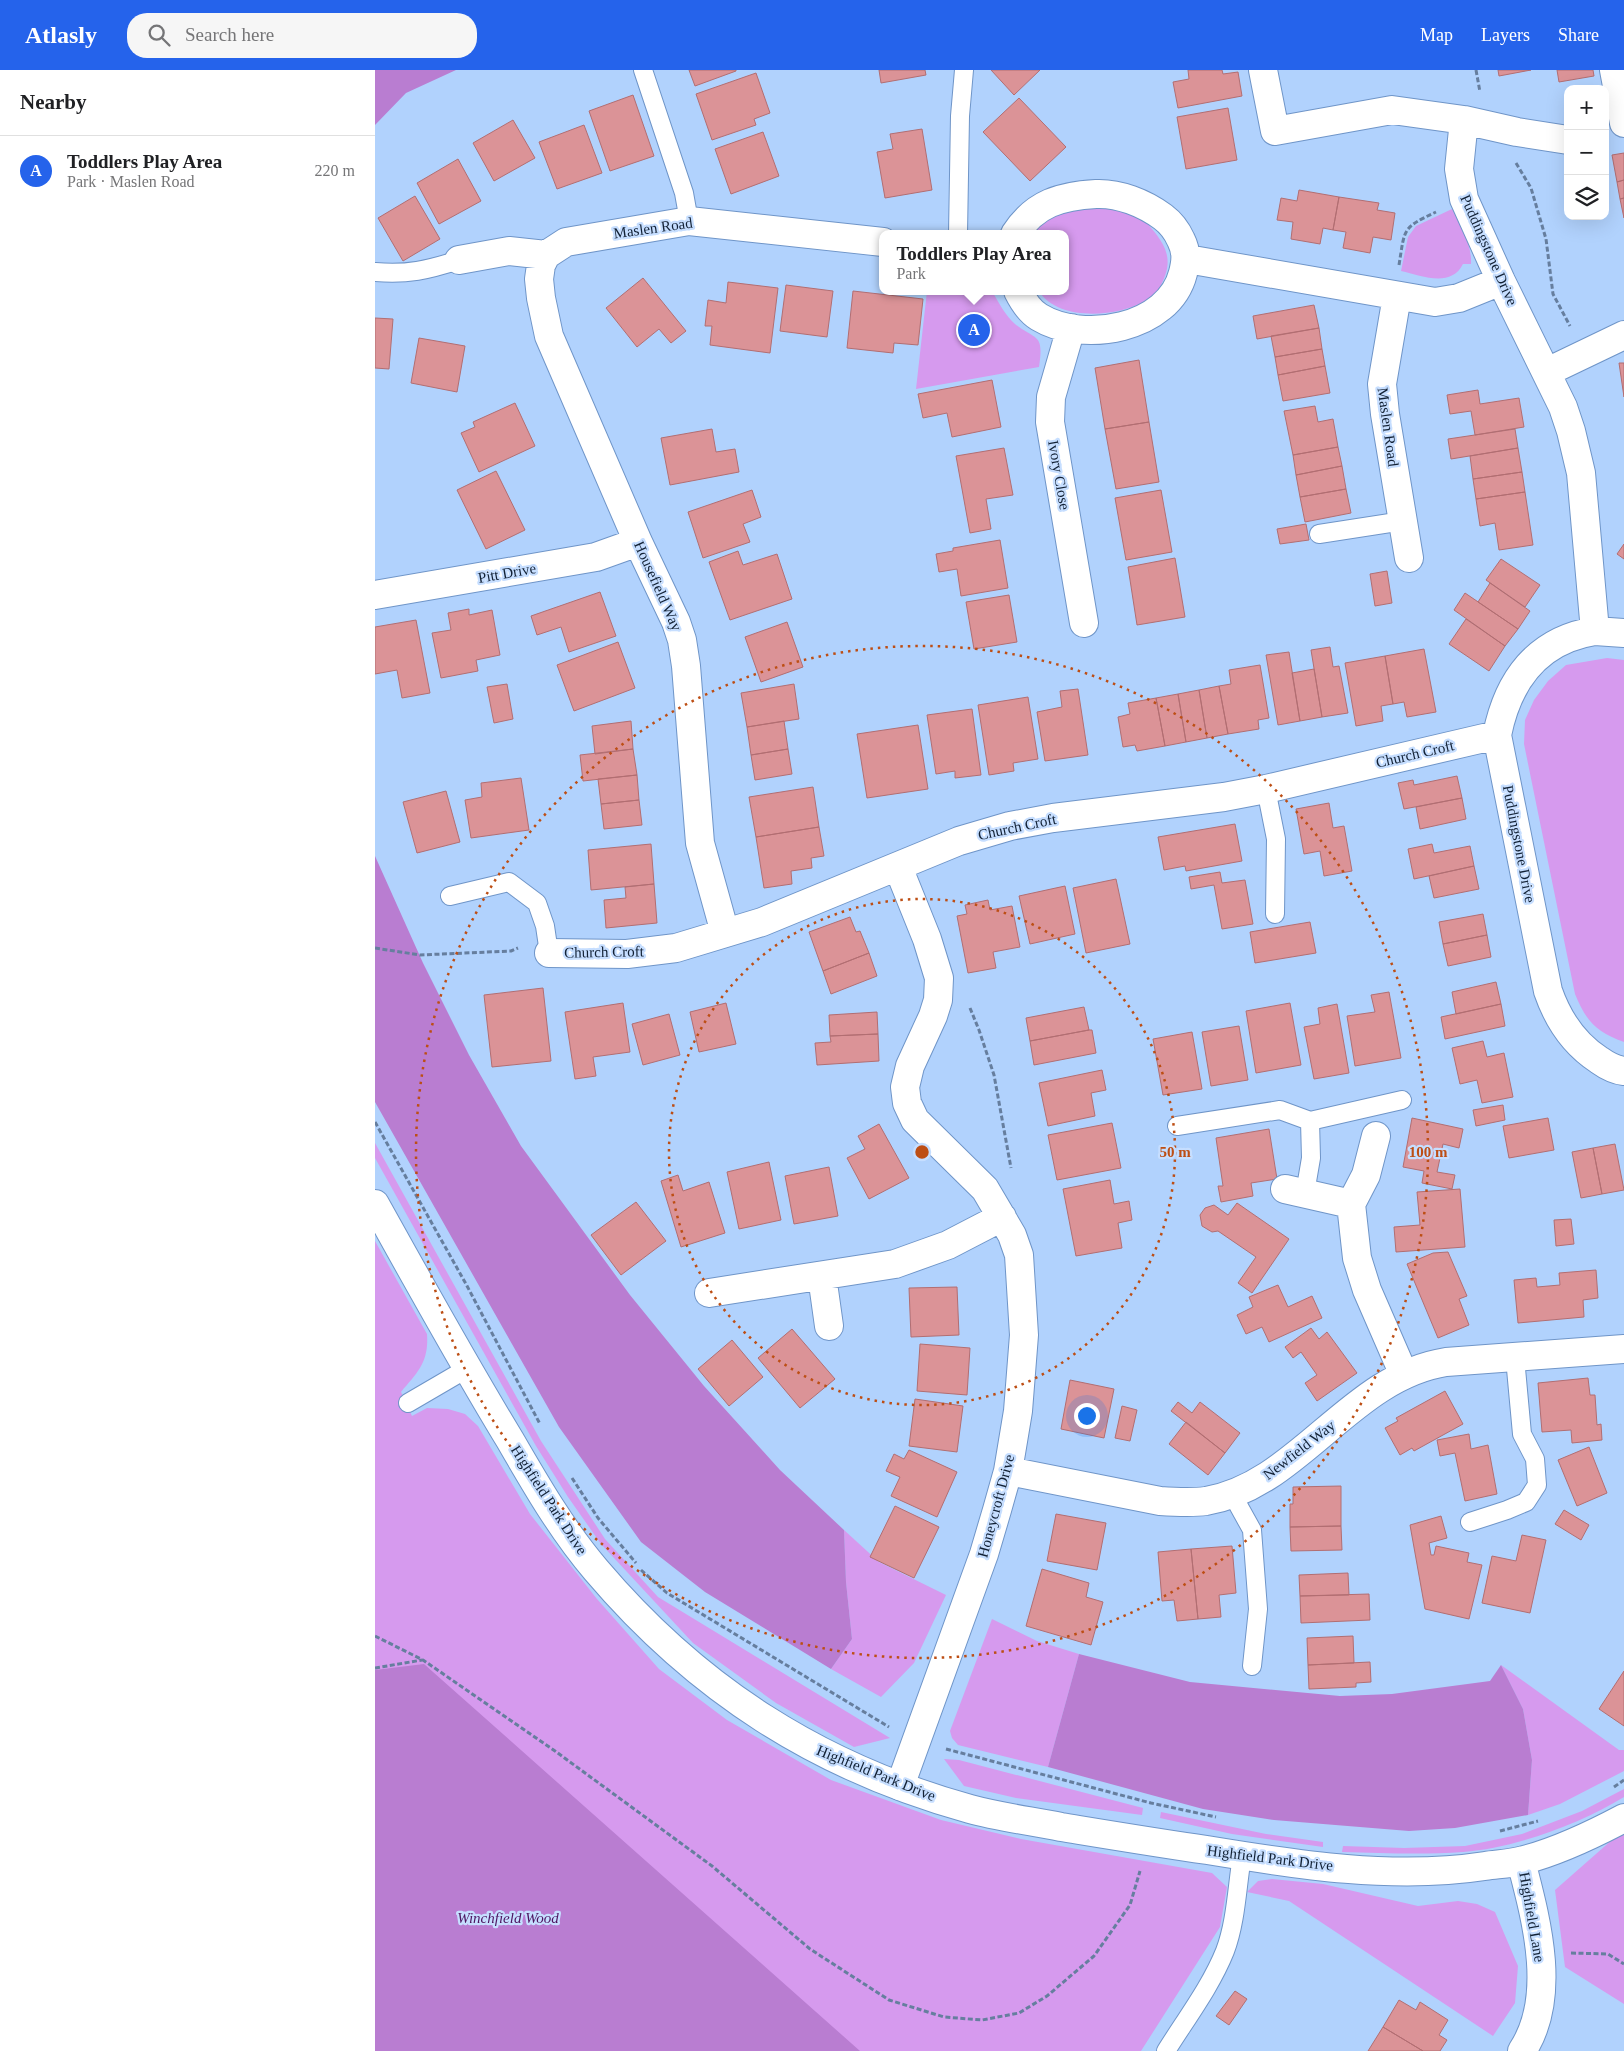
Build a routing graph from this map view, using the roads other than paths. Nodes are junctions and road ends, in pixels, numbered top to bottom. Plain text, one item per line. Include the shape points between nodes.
1 (643, 70) edge
2 (964, 70) edge
3 (1263, 70) edge
4 (1614, 70) edge
5 (1465, 120) junction
6 (1624, 123) edge
7 (1624, 132) edge
8 (1609, 135) edge
9 (1564, 139) edge
10 (689, 221) junction
11 (958, 230) edge
12 (1017, 230) edge
13 (879, 242) edge
14 (546, 255) junction
15 (1187, 259) junction
16 (459, 260) joint
17 (375, 272) edge
18 (1501, 281) junction
19 (1020, 295) edge
20 (1397, 296) junction
21 (1071, 328) junction
22 (1624, 335) edge
23 (1547, 372) junction
24 (1403, 521) junction
25 (1319, 534) dead end
26 (638, 542) junction
27 (1409, 558) dead end
28 (375, 595) edge
29 (1084, 623) dead end
30 (1595, 631) junction
31 (1624, 633) edge
32 (1497, 735) junction
33 (1266, 790) junction
34 (898, 867) junction
35 (450, 896) dead end
36 (1275, 914) dead end
37 (725, 933) junction
38 (549, 953) joint
39 (1624, 1071) edge
40 (1402, 1100) dead end
41 (1310, 1120) junction
42 (1177, 1126) dead end
43 (1376, 1136) dead end
44 (1295, 1191) joint
45 (375, 1204) edge
46 (1351, 1204) junction
47 (1002, 1217) junction
48 (822, 1276) junction
49 (709, 1293) dead end
50 (829, 1326) dead end
51 (1624, 1349) edge
52 (1515, 1358) junction
53 (468, 1368) junction
54 (1404, 1375) junction
55 (409, 1403) dead end
56 (1008, 1471) junction
57 (1232, 1494) junction
58 (1470, 1522) dead end
59 (1252, 1666) dead end
60 (900, 1786) junction
61 (1624, 1818) edge
62 (1242, 1856) junction
63 (1521, 1861) junction
64 (1166, 2051) edge
65 (1522, 2051) edge

1 - 10 lane via 684,193
2 - 11 lane
3 - 5 street via 1275,132 1392,110
4 - 6 street
5 - 9 street
5 - 18 street, Puddingstone Drive via 1459,169 1464,199
7 - 8 street
10 - 13 street, Maslen Road
10 - 14 street, Maslen Road via 566,242
12 - 15 street via 1041,206 1079,195 1116,196 1154,210 1167,220 1184,246
14 - 16 street via 509,251
14 - 26 street, Housefield Way via 539,279 549,336
15 - 20 street
15 - 21 street via 1181,280 1171,297 1144,318 1111,329
16 - 17 lane via 400,274
18 - 20 street via 1459,298 1435,302
18 - 23 street, Puddingstone Drive
19 - 21 street via 1024,304 1038,316
20 - 24 street, Maslen Road via 1382,384
21 - 29 street, Ivory Close via 1051,397 1050,422
22 - 23 street
23 - 30 street, Puddingstone Drive via 1563,407 1581,473
24 - 25 lane
24 - 27 street, Maslen Road
26 - 28 street, Pitt Drive via 596,557
26 - 37 street, Housefield Way via 682,640 700,843
30 - 31 street, Puddingstone Drive
30 - 32 street, Puddingstone Drive via 1574,635 1558,643 1528,666 1510,692
32 - 33 street, Church Croft
32 - 39 street, Puddingstone Drive via 1553,1006 1578,1044 1605,1064
33 - 34 street, Church Croft via 1010,826 959,841
33 - 36 lane via 1276,839
34 - 37 street, Church Croft via 762,922
34 - 47 street, Honeycroft Drive via 939,978 938,1000 905,1087 907,1103 915,1120 985,1189
35 - 38 lane via 509,882 537,903
37 - 38 street, Church Croft via 676,948 627,954
40 - 41 lane
41 - 42 lane via 1280,1110
41 - 44 lane via 1311,1158
43 - 46 street via 1366,1176
44 - 46 street
45 - 53 street, Highfield Park Drive
46 - 54 street via 1357,1258 1364,1282
47 - 48 street via 948,1245 895,1264
47 - 56 street, Honeycroft Drive via 1019,1255 1024,1335 1018,1411
48 - 49 street
48 - 50 street
51 - 52 street, Newfield Way
52 - 54 street, Newfield Way via 1425,1365
52 - 58 lane via 1522,1434 1535,1458 1537,1485 1526,1502
53 - 55 lane
53 - 60 street, Highfield Park Drive via 552,1511 593,1567 639,1618 733,1699 771,1724 841,1762
54 - 57 street, Newfield Way via 1360,1402 1261,1480
56 - 57 street, Newfield Way via 1160,1501 1206,1501
56 - 60 street, Honeycroft Drive via 984,1554
57 - 59 lane via 1252,1530 1258,1609
60 - 62 street, Highfield Park Drive via 981,1811
61 - 63 street, Highfield Lane via 1583,1840
62 - 63 street, Highfield Park Drive via 1405,1872 1466,1869
62 - 64 lane via 1225,1950
63 - 65 street, Highfield Lane via 1541,1956 1541,1995

